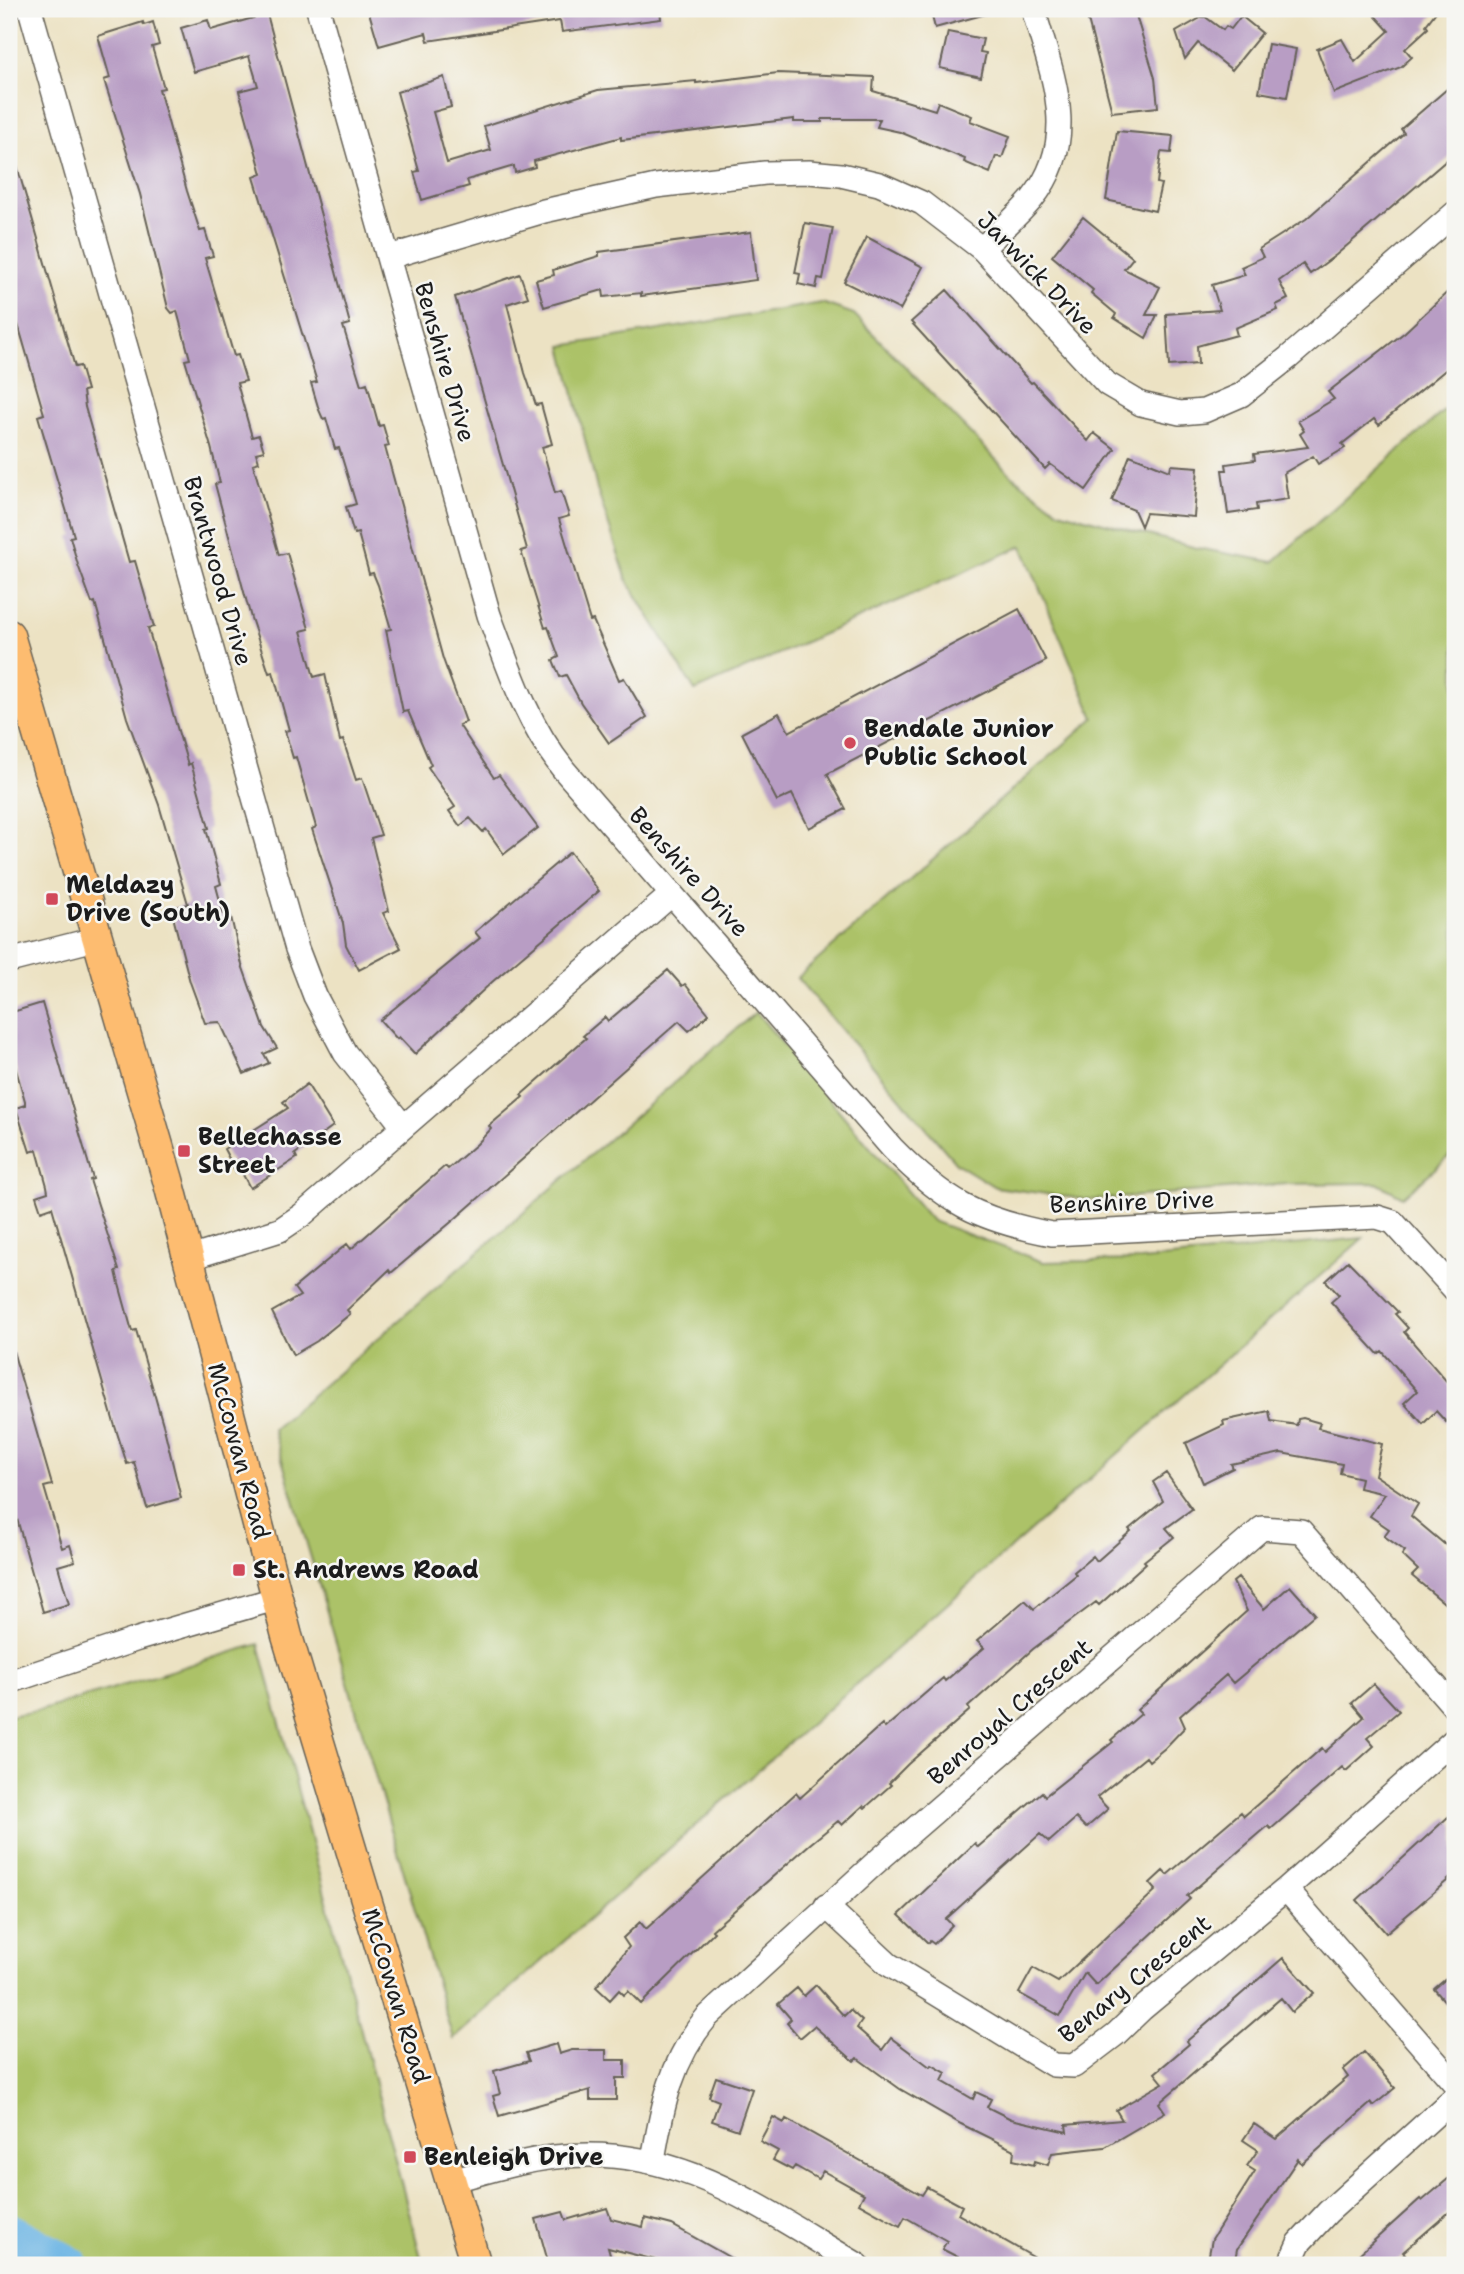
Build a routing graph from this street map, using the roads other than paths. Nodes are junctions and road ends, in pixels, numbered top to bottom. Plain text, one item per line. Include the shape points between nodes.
1 (30, 9) edge
2 (318, 9) edge
3 (1033, 9) edge
4 (1455, 213) edge
5 (982, 249) junction
6 (389, 257) junction
7 (9, 635) edge
8 (672, 894) junction
9 (95, 939) junction
10 (9, 961) edge
11 (402, 1125) junction
12 (187, 1259) junction
13 (1455, 1290) edge
14 (278, 1598) junction
15 (10, 1678) edge
16 (1455, 1708) edge
17 (1455, 1738) edge
18 (1286, 1889) junction
19 (826, 1906) junction
20 (1455, 2084) edge
21 (1455, 2097) edge
22 (653, 2160) junction
23 (451, 2181) junction
24 (476, 2265) edge
25 (859, 2265) edge
26 (1289, 2265) edge

1 - 11 street, Brantwood Drive via 298,948 315,996 345,1053
2 - 6 street, Benshire Drive
3 - 5 street via 1058,99 1059,141 1041,187
4 - 5 street, Jarwick Drive via 1288,358 1241,395 1204,411 1163,410 1126,397 1107,384
5 - 6 street, Jarwick Drive via 922,203 879,184 809,172 765,173 606,195
6 - 8 street, Benshire Drive via 489,615 516,687 549,751
7 - 9 main road, McCowan Road
8 - 11 street
8 - 13 street, Benshire Drive via 892,1148 933,1188 970,1212 1052,1234 1377,1217 1393,1222
9 - 10 street
9 - 12 main road, McCowan Road via 168,1180
11 - 12 street via 323,1199 280,1230
12 - 14 main road, McCowan Road
14 - 15 street
14 - 23 main road, McCowan Road
16 - 19 street, Benroyal Crescent via 1301,1531 1262,1528
17 - 18 street, Benary Crescent
18 - 19 street, Benary Crescent via 1074,2066 1053,2065 888,1964
18 - 20 street
19 - 22 street, Benroyal Crescent via 707,2017 687,2042 668,2085
21 - 26 street via 1328,2212 1299,2243
22 - 23 street via 555,2156
22 - 25 street via 753,2203
23 - 24 main road, McCowan Road

